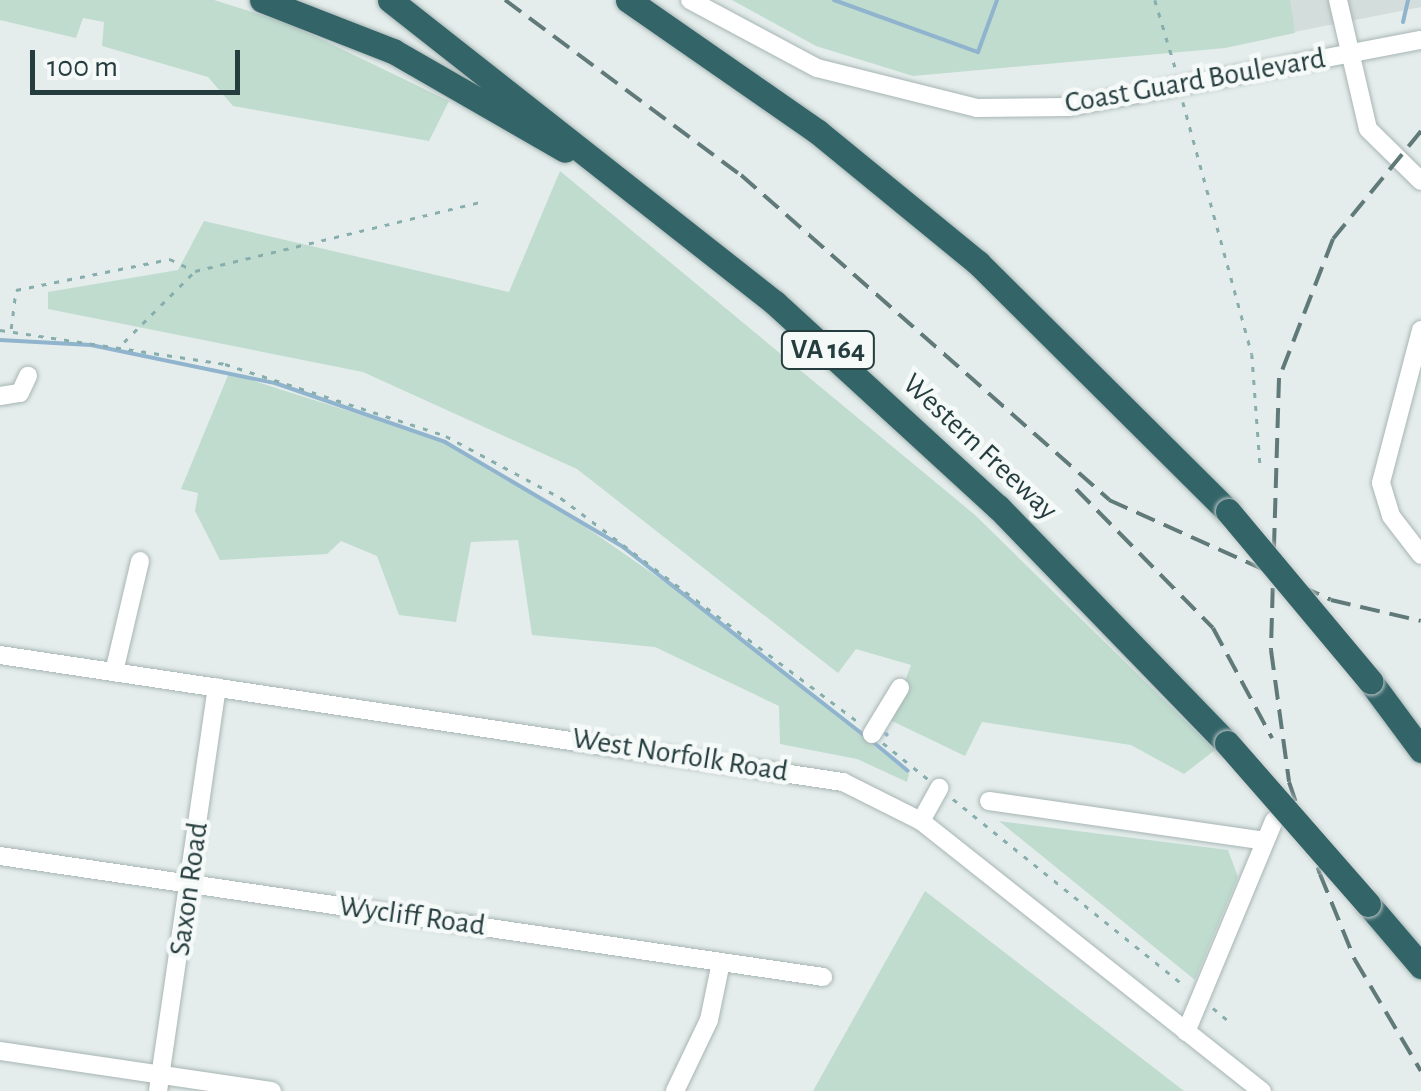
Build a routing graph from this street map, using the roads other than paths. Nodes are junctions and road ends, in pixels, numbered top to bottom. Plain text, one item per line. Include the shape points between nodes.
1 (262, 0) edge
2 (390, 0) edge
3 (628, 0) edge
4 (690, 0) edge
5 (1338, 0) edge
6 (1421, 40) edge
7 (1346, 54) junction
8 (1421, 180) edge
9 (775, 303) junction
10 (1421, 330) edge
11 (28, 376) dead end
12 (0, 396) edge
13 (1421, 554) edge
14 (140, 561) dead end
15 (0, 655) edge
16 (114, 672) junction
17 (217, 687) junction
18 (900, 688) dead end
19 (872, 734) road end
20 (1421, 750) edge
21 (939, 788) road end
22 (989, 801) dead end
23 (1274, 820) dead end
24 (921, 821) junction
25 (1265, 840) junction
26 (0, 856) edge
27 (192, 884) junction
28 (721, 962) junction
29 (1421, 966) edge
30 (823, 977) dead end
31 (1186, 1032) junction
32 (0, 1051) edge
33 (160, 1083) edge
34 (272, 1091) edge
35 (675, 1091) edge
36 (1262, 1091) edge

1 - 9 highway via 393,52 506,112
2 - 9 highway, Western Freeway / VA 164
3 - 20 highway, bridge via 796,116 978,263 1228,512
4 - 7 street, Coast Guard Boulevard via 818,68 977,108 1069,107
5 - 7 street
6 - 7 street, Coast Guard Boulevard
7 - 8 street via 1368,129
9 - 29 highway, Western Freeway / VA 164, bridge via 998,507 1227,744
10 - 13 street via 1382,482 1391,516
11 - 12 street via 20,393
14 - 16 street
15 - 16 street, West Norfolk Road
16 - 17 street, West Norfolk Road
17 - 24 street, West Norfolk Road via 814,775
17 - 27 street, Saxon Road
18 - 19 street
21 - 24 street
22 - 25 street
23 - 25 street
24 - 31 street, West Norfolk Road
25 - 31 street
26 - 27 street, Wycliff Road
27 - 28 street, Wycliff Road
27 - 33 street, Saxon Road
28 - 30 street, Wycliff Road
28 - 35 street via 709,1020
31 - 36 street, West Norfolk Road
32 - 33 street
33 - 34 street

